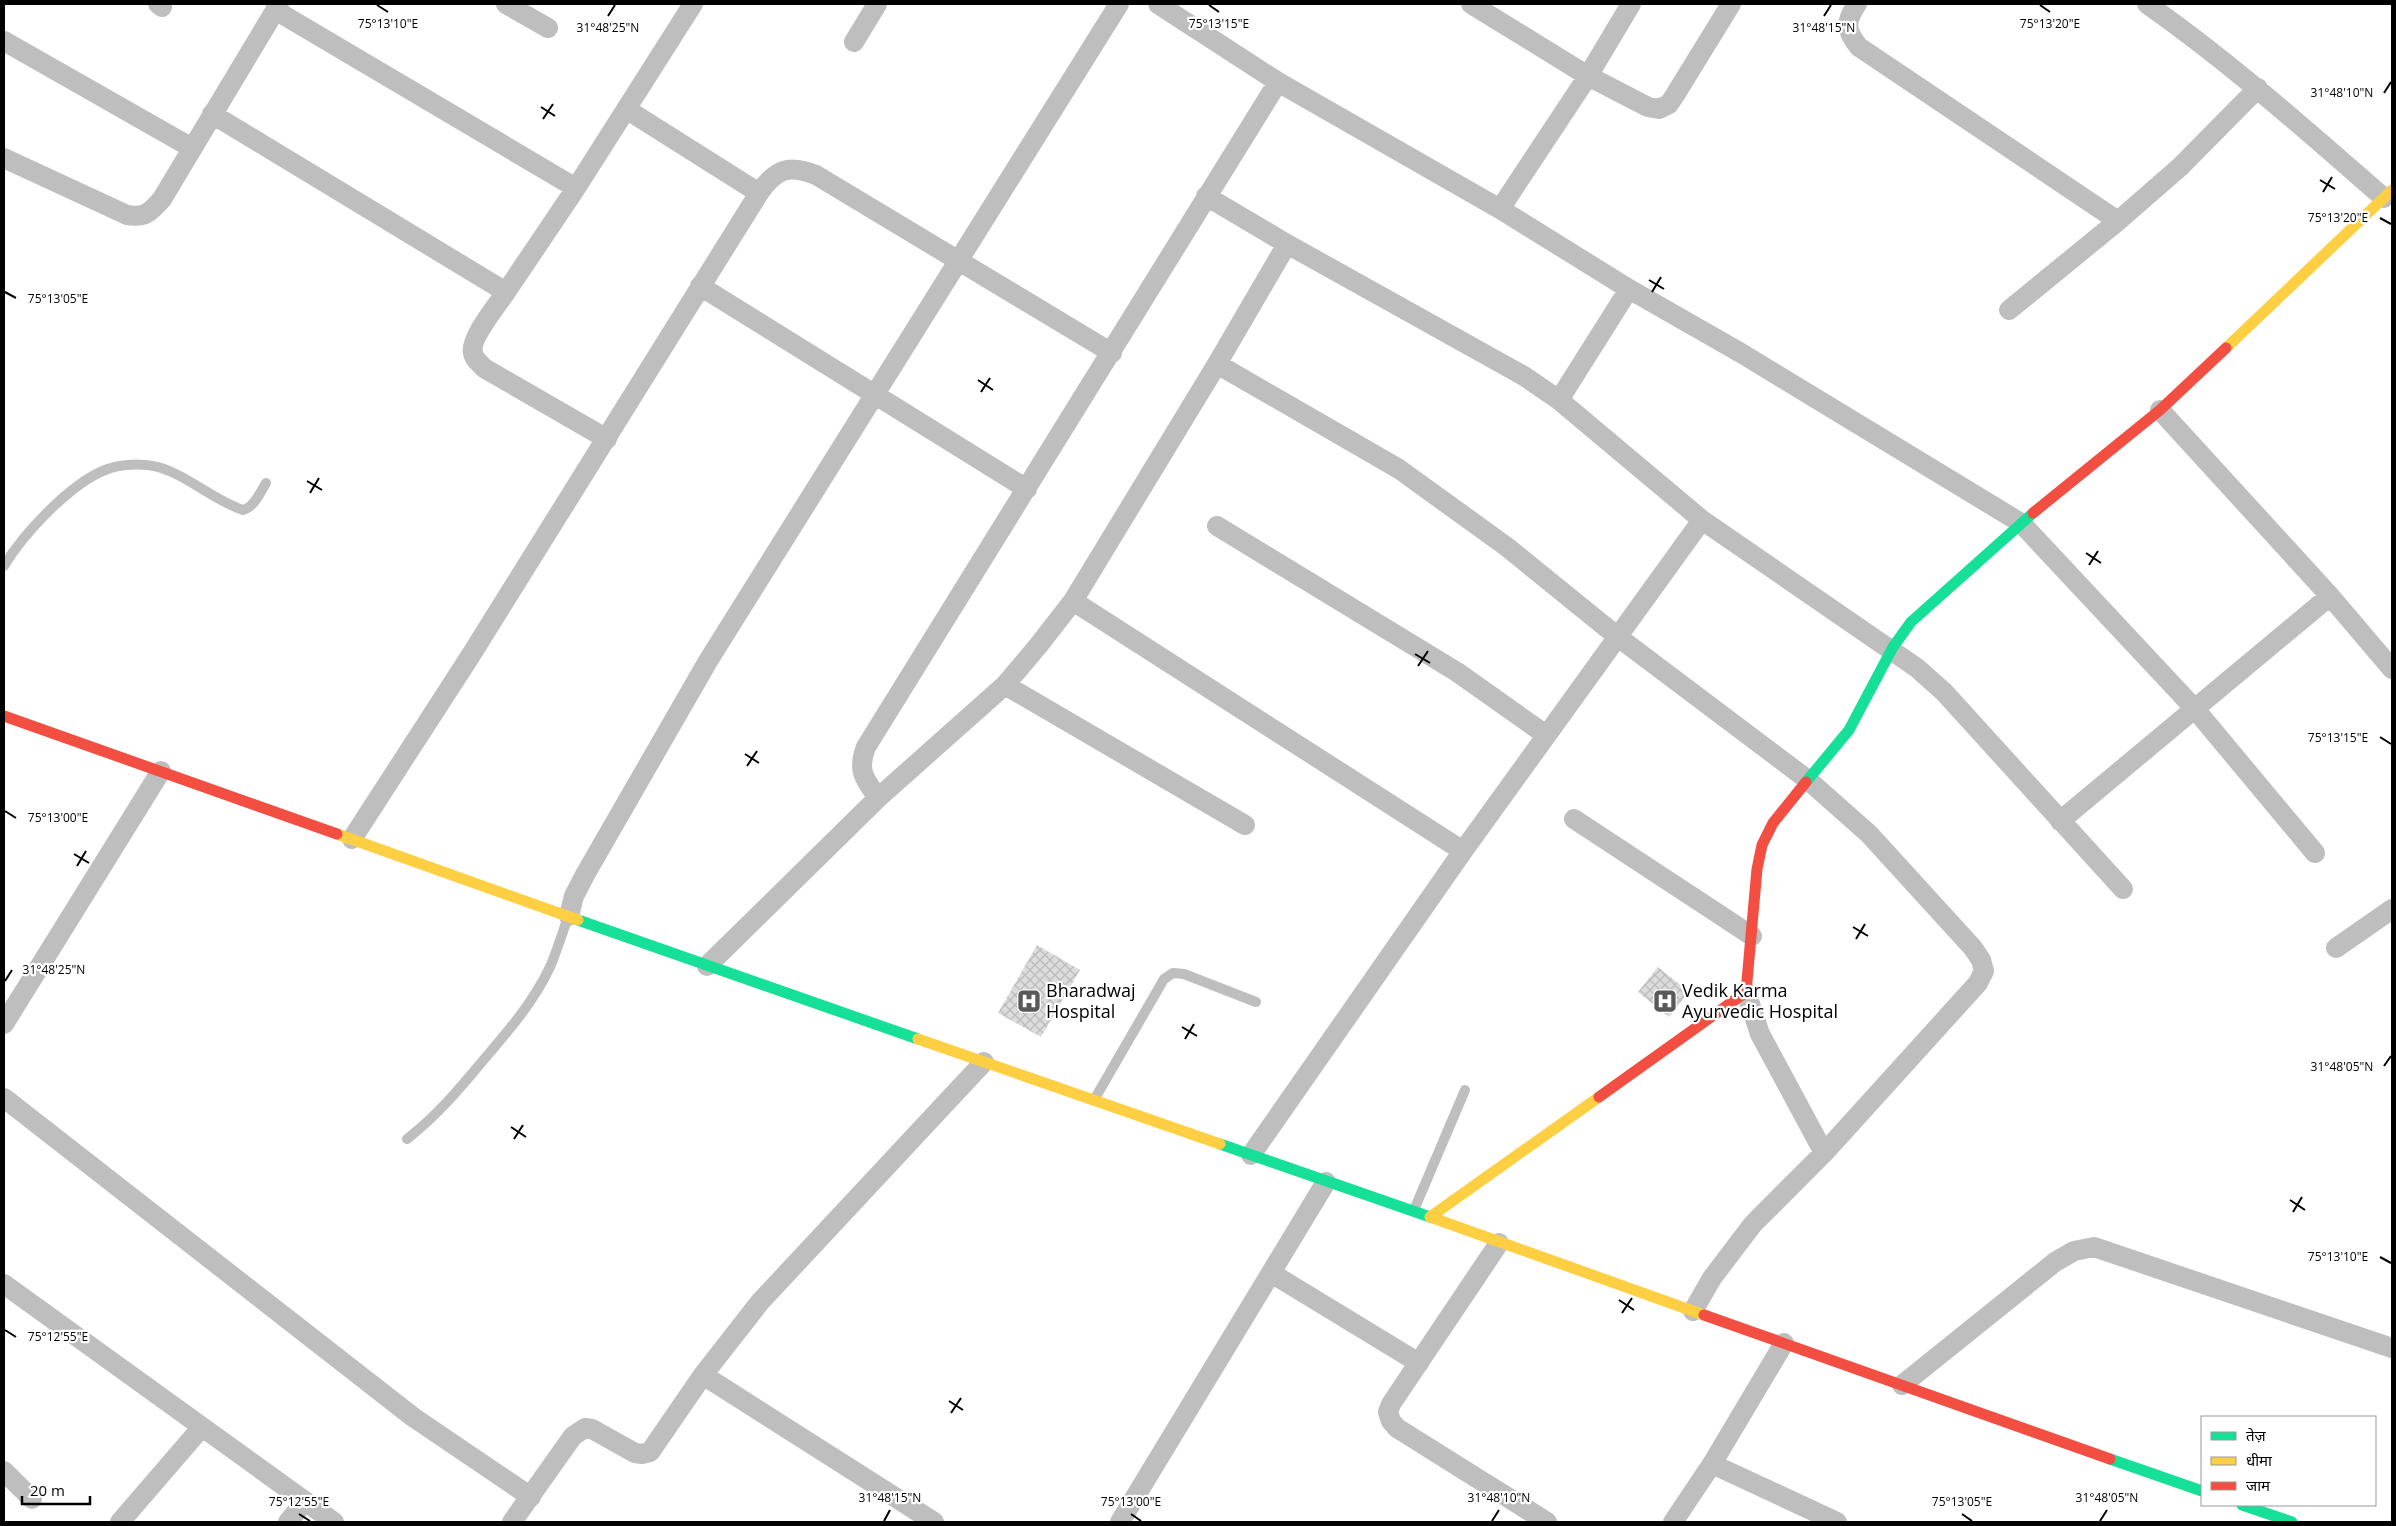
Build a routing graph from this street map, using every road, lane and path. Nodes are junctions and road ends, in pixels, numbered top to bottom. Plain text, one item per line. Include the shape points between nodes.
1 (506, 4) edge
2 (693, 4) edge
3 (877, 4) edge
4 (1119, 4) edge
5 (1158, 4) edge
6 (1470, 4) edge
7 (1631, 4) edge
8 (1731, 4) edge
9 (1857, 4) edge
10 (2147, 4) edge
11 (277, 7) edge
12 (548, 28) dead end
13 (4, 41) edge
14 (854, 42) dead end
15 (1588, 76) junction
16 (1278, 82) junction
17 (2258, 88) junction
18 (626, 109) junction
19 (212, 114) junction
20 (192, 148) junction
21 (4, 158) edge
22 (576, 188) junction
23 (759, 194) junction
24 (2388, 194) edge
25 (1206, 196) junction
26 (1500, 208) junction
27 (2118, 221) junction
28 (1287, 244) junction
29 (960, 260) junction
30 (700, 286) junction
31 (1629, 289) junction
32 (506, 292) junction
33 (2009, 310) dead end
34 (1112, 353) junction
35 (1217, 364) junction
36 (875, 395) junction
37 (1559, 400) junction
38 (2160, 410) junction
39 (606, 439) junction
40 (266, 483) dead end
41 (1027, 489) junction
42 (1702, 520) junction
43 (2021, 523) junction
44 (1217, 526) dead end
45 (4, 566) edge
46 (2330, 596) junction
47 (1073, 601) junction
48 (1618, 637) junction
49 (1891, 648) junction
50 (2392, 669) edge
51 (1005, 685) junction
52 (2195, 709) junction
53 (4, 716) edge
54 (1546, 735) junction
55 (161, 771) junction
56 (1808, 780) junction
57 (878, 798) junction
58 (1574, 819) dead end
59 (2060, 821) junction
60 (1245, 825) dead end
61 (352, 839) junction
62 (1463, 851) junction
63 (2315, 853) dead end
64 (2123, 888) dead end
65 (2392, 909) edge
66 (569, 916) junction
67 (1752, 936) junction
68 (2336, 948) dead end
69 (707, 966) junction
70 (1746, 992) junction
71 (1256, 1002) dead end
72 (4, 1024) edge
73 (984, 1062) junction
74 (1465, 1090) dead end
75 (4, 1098) edge
76 (1093, 1100) junction
77 (407, 1139) dead end
78 (1824, 1153) junction
79 (1251, 1155) junction
80 (1326, 1182) junction
81 (1413, 1211) junction
82 (1430, 1217) junction
83 (1499, 1243) junction
84 (1271, 1273) junction
85 (4, 1284) edge
86 (1693, 1311) junction
87 (1784, 1343) junction
88 (2392, 1348) edge
89 (1419, 1362) junction
90 (703, 1375) junction
91 (1902, 1385) junction
92 (202, 1427) junction
93 (1712, 1464) junction
94 (4, 1471) edge
95 (2201, 1491) edge
96 (531, 1496) junction
97 (32, 1499) dead end
98 (305, 1500) junction
99 (2245, 1506) edge
100 (1123, 1521) edge
101 (120, 1522) edge
102 (288, 1522) edge
103 (334, 1522) edge
104 (512, 1522) edge
105 (934, 1522) edge
106 (1547, 1522) edge
107 (1673, 1522) edge
108 (1837, 1522) edge
109 (2292, 1522) edge

1 - 12 street
2 - 18 street
3 - 14 street
4 - 29 street
5 - 16 street
6 - 15 street
7 - 15 street
8 - 15 street via 1669,104 1660,109 1648,107
9 - 27 street via 1848,21 1849,34 1859,47
10 - 17 street
11 - 19 street
11 - 22 street
13 - 20 street
15 - 26 street
16 - 25 street
16 - 26 street
17 - 24 street
17 - 27 street via 2180,167
18 - 22 street
18 - 23 street
19 - 20 street
19 - 32 street
20 - 21 street via 162,199 150,212 139,217 127,215
22 - 32 street
23 - 29 street via 778,172 802,170 816,175
23 - 30 street
24 - 38 main road
25 - 28 street
25 - 34 street
26 - 31 street
27 - 33 street
28 - 35 street
28 - 37 street via 1483,352
29 - 34 street
29 - 36 street
30 - 36 street
30 - 39 street
31 - 37 street
31 - 43 street
32 - 39 street via 474,339 472,351 476,360 484,368
34 - 41 street
35 - 47 street
35 - 48 street via 1400,469 1507,547
36 - 41 street
36 - 66 street via 708,661 586,873 574,896
37 - 42 street
38 - 43 main road
38 - 46 street
39 - 61 street
40 - 45 lane via 253,503 243,510 178,475 156,467 132,464 106,469 81,483 37,524
41 - 57 street via 866,747 862,771
42 - 48 street
42 - 49 street
43 - 49 main road via 1911,622
43 - 52 street
44 - 54 street via 1457,672
46 - 50 street
46 - 52 street
47 - 51 street
47 - 62 street
48 - 54 street
48 - 56 street
49 - 56 main road via 1849,731
49 - 59 street via 1944,692
51 - 57 street
51 - 60 street
52 - 59 street
52 - 63 street
53 - 55 main road
54 - 62 street
55 - 61 main road
55 - 72 street
56 - 67 main road via 1778,816 1765,838 1758,860
56 - 78 street via 1869,834 1973,948 1984,972 1978,983
57 - 69 street
58 - 67 street
59 - 64 street
61 - 66 main road
62 - 79 street
65 - 68 street
66 - 69 main road
66 - 77 lane via 550,967 514,1024 452,1098
67 - 70 main road
69 - 73 main road
70 - 78 street via 1760,1034
70 - 82 main road
71 - 76 lane via 1184,974 1173,973 1164,979
73 - 76 main road
73 - 90 street via 760,1302
74 - 81 lane
75 - 96 street via 413,1417
76 - 79 main road
78 - 86 street via 1734,1246
79 - 80 main road
80 - 81 main road
80 - 84 street
81 - 82 main road
82 - 83 main road
83 - 86 main road
83 - 89 street
84 - 89 street
84 - 100 street
85 - 92 street
86 - 87 main road
87 - 91 main road
87 - 93 street
88 - 91 street via 2094,1247 2074,1251 2055,1262
89 - 106 street via 1391,1404 1388,1412 1391,1421
90 - 96 street via 650,1452 635,1453 585,1428 574,1436
90 - 105 street
91 - 95 main road
92 - 98 street
92 - 101 street
93 - 107 street
93 - 108 street
94 - 97 street
96 - 104 street
98 - 102 street
98 - 103 street
99 - 109 main road

